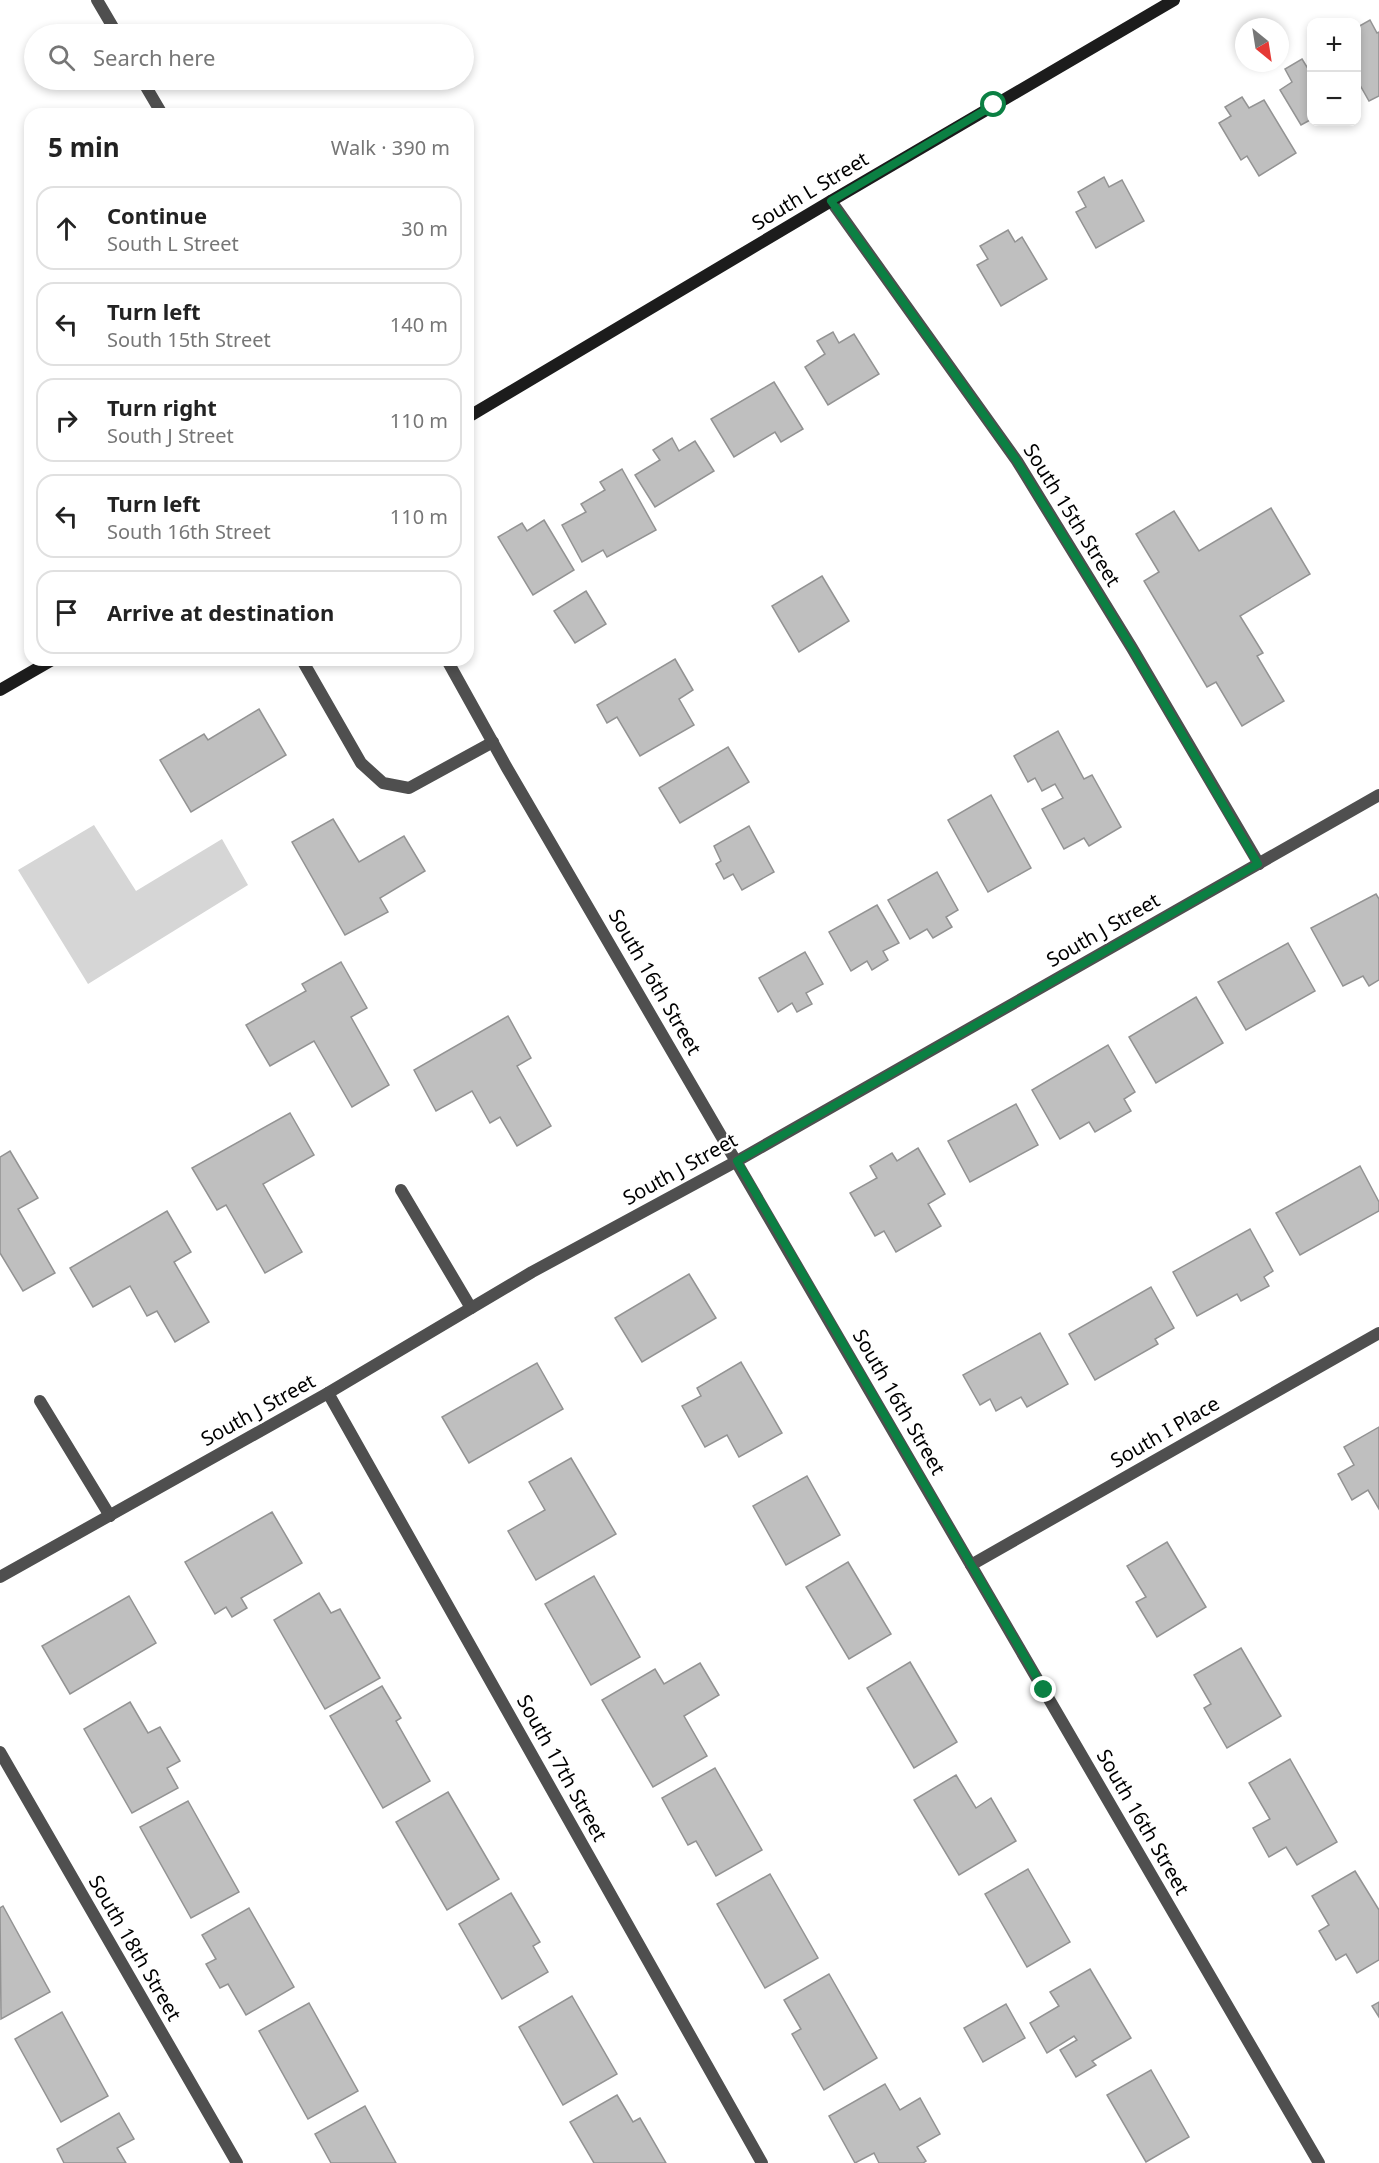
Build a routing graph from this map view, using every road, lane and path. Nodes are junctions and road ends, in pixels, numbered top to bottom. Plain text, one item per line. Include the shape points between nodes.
1 (97, 0) edge
2 (1174, 0) edge
3 (111, 24) edge
4 (148, 90) edge
5 (158, 108) edge
6 (831, 201) junction
7 (474, 413) edge
8 (42, 666) edge
9 (305, 666) edge
10 (450, 666) edge
11 (0, 690) edge
12 (493, 742) junction
13 (1379, 795) edge
14 (1258, 864) junction
15 (737, 1161) junction
16 (400, 1190) dead end
17 (471, 1308) junction
18 (1379, 1333) edge
19 (328, 1393) junction
20 (40, 1401) dead end
21 (110, 1516) junction
22 (972, 1565) junction
23 (0, 1577) edge
24 (0, 1752) edge
25 (237, 2163) edge
26 (762, 2163) edge
27 (1319, 2163) edge

1 - 3 street
2 - 6 street, South L Street
4 - 5 street
6 - 7 street, South L Street
6 - 14 street, South 15th Street via 1017,461
8 - 11 street
9 - 12 street via 361,763 383,783 409,788
10 - 12 street, South 16th Street
12 - 15 street, South 16th Street
13 - 14 street, South J Street
14 - 15 street, South J Street
15 - 17 street, South J Street
15 - 22 street, South 16th Street
16 - 17 street
17 - 19 street, South J Street
18 - 22 street, South I Place
19 - 21 street, South J Street
19 - 26 street, South 17th Street
20 - 21 street
21 - 23 street, South J Street
22 - 27 street, South 16th Street
24 - 25 street, South 18th Street

